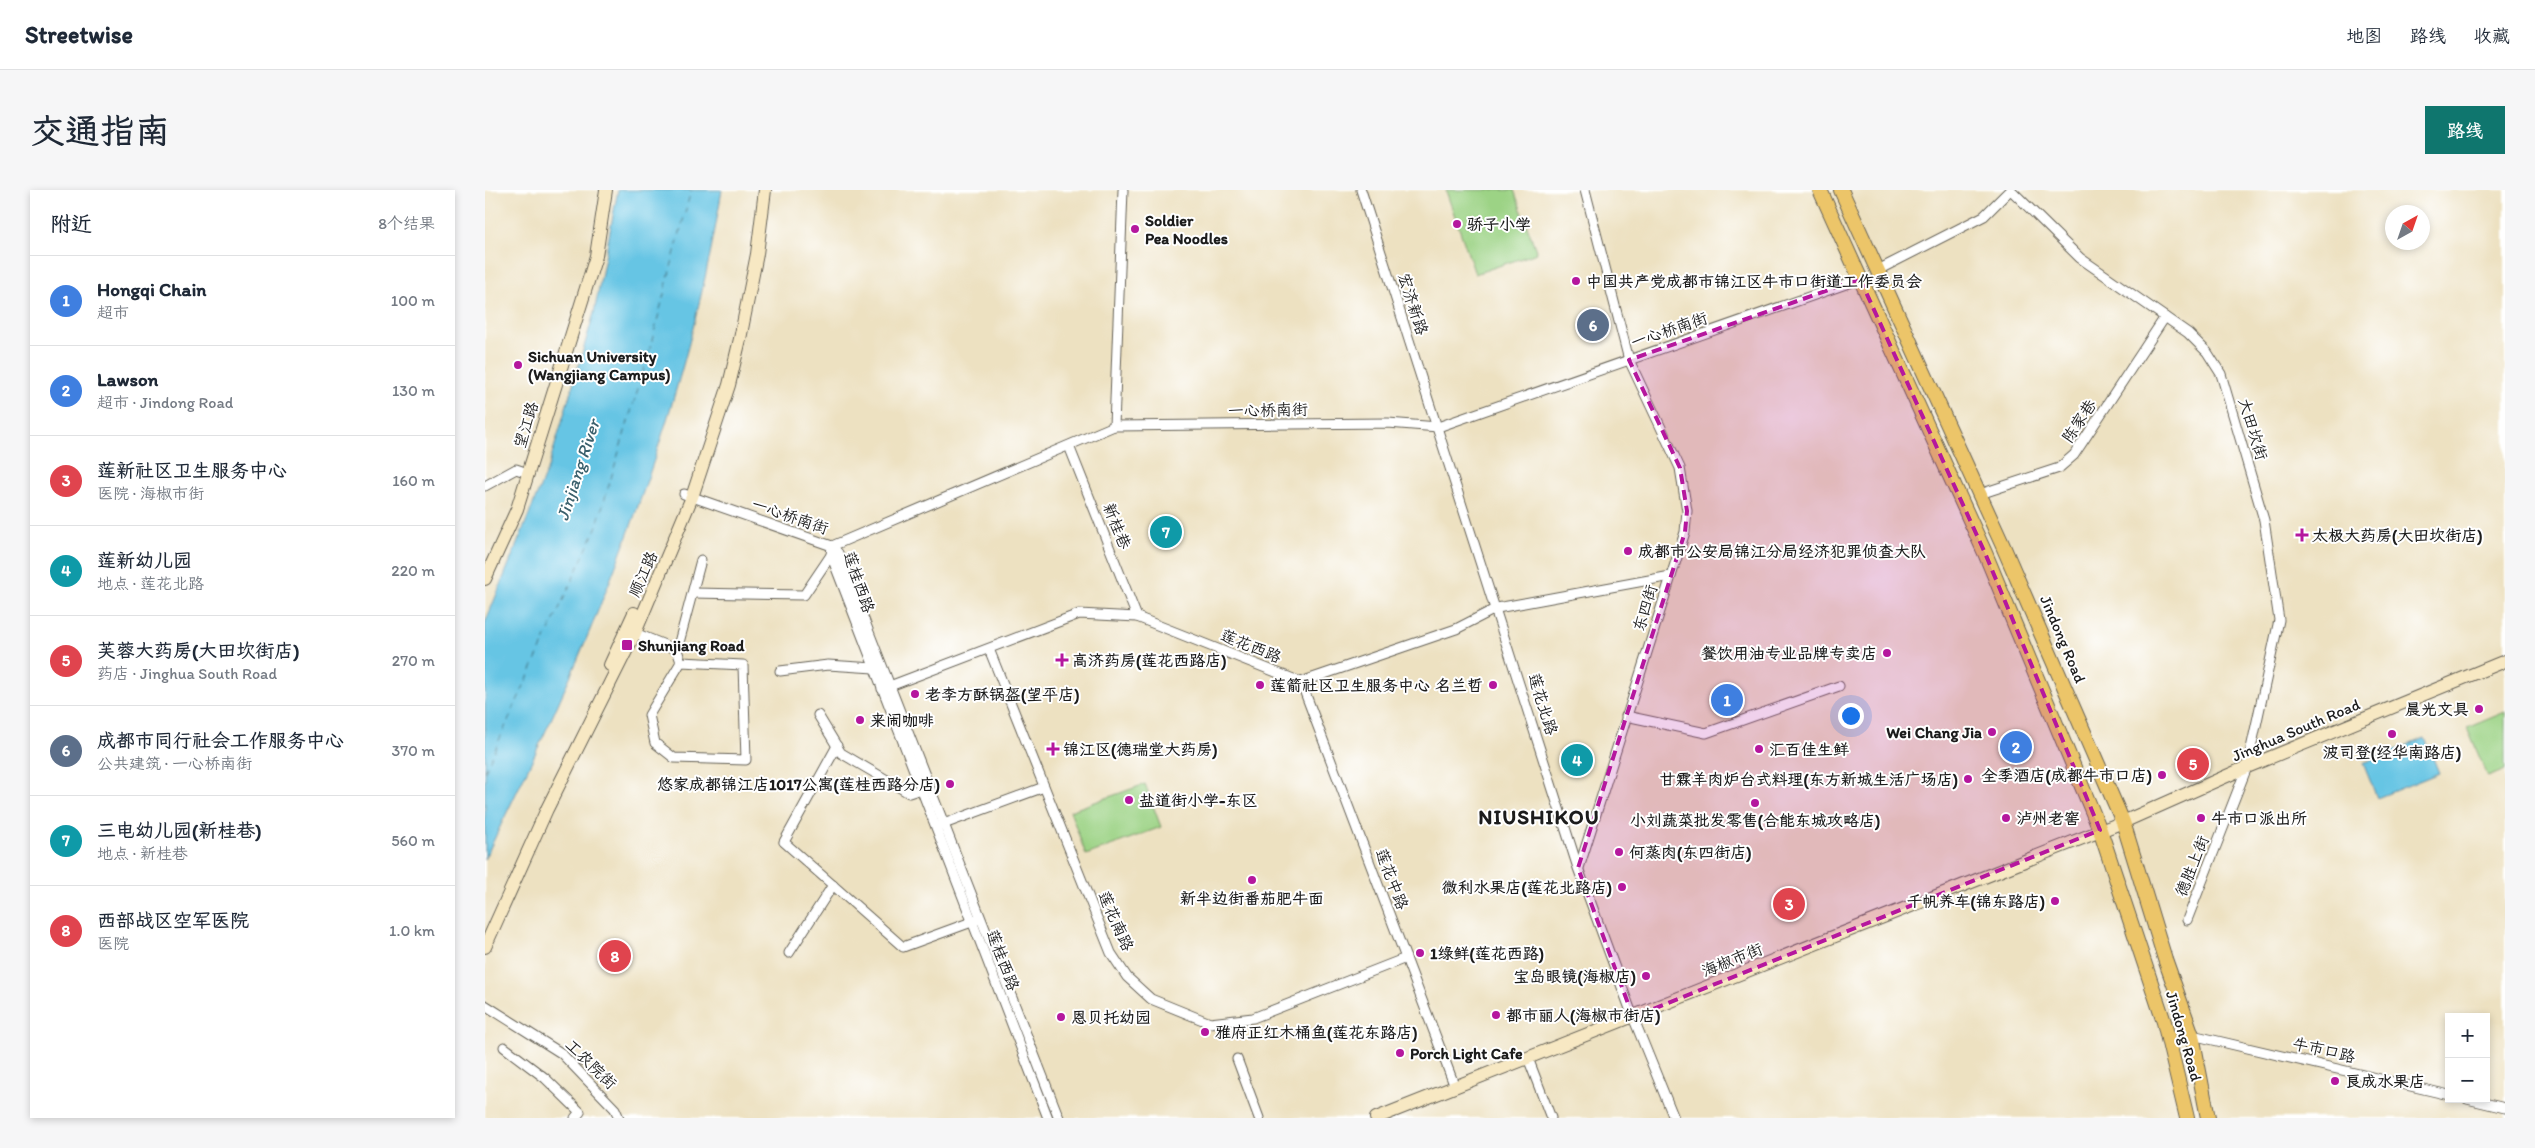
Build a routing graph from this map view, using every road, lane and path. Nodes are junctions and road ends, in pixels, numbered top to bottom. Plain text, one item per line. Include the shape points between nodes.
1 (606, 190) edge
2 (756, 190) edge
3 (765, 190) edge
4 (1123, 190) edge
5 (1361, 190) edge
6 (1585, 190) edge
7 (1820, 190) edge
8 (1841, 190) edge
9 (2010, 190) edge
10 (1878, 270) junction
11 (1860, 279) junction
12 (2165, 317) junction
13 (1629, 360) junction
14 (1114, 426) junction
15 (1438, 427) junction
16 (1069, 446) junction
17 (528, 473) junction
18 (485, 486) edge
19 (1980, 494) junction
20 (688, 496) junction
21 (831, 551) junction
22 (701, 560) dead end
23 (1671, 576) junction
24 (485, 579) edge
25 (693, 592) junction
26 (1497, 608) junction
27 (1137, 617) junction
28 (635, 633) junction
29 (989, 649) junction
30 (677, 650) junction
31 (2505, 661) edge
32 (681, 662) junction
33 (874, 668) junction
34 (780, 671) dead end
35 (1301, 682) junction
36 (1839, 686) dead end
37 (886, 688) junction
38 (818, 715) dead end
39 (1626, 716) junction
40 (837, 746) junction
41 (2247, 767) junction
42 (1044, 787) junction
43 (921, 789) junction
44 (2123, 822) junction
45 (945, 824) junction
46 (935, 827) junction
47 (2100, 830) junction
48 (1579, 868) junction
49 (833, 885) junction
50 (981, 919) junction
51 (2187, 920) dead end
52 (972, 922) junction
53 (485, 927) edge
54 (485, 947) edge
55 (789, 953) dead end
56 (1406, 958) junction
57 (485, 1005) edge
58 (1633, 1017) junction
59 (2192, 1035) junction
60 (504, 1047) dead end
61 (1528, 1058) junction
62 (1237, 1060) dead end
63 (1455, 1087) junction
64 (2445, 1094) edge
65 (2484, 1103) edge
66 (2505, 1108) edge
67 (575, 1118) edge
68 (619, 1118) edge
69 (1048, 1118) edge
70 (1059, 1118) edge
71 (1259, 1118) edge
72 (1376, 1118) edge
73 (1551, 1118) edge
74 (1674, 1118) edge
75 (2187, 1118) edge
76 (2209, 1118) edge

1 - 17 street, 望江路 via 596,256
2 - 20 street, 顺江路 via 732,338
3 - 20 street, 顺江路 via 757,254 729,384
4 - 14 street
5 - 15 street, 宏济新路
6 - 13 street, 东四街
7 - 11 main road, Jindong Road
8 - 10 main road, Jindong Road
9 - 10 street via 1984,216
9 - 12 street, 大田坎街 via 2080,258
10 - 19 main road, Jindong Road
11 - 13 street, 一心桥南街
11 - 47 main road, Jindong Road via 1985,553
12 - 19 street, 陈家巷 via 2074,455 2059,468
12 - 41 street, 大田坎街 via 2207,352 2221,374 2264,520 2279,620
13 - 15 street, 一心桥南街
13 - 23 street, 东四街 via 1680,468 1684,488 1685,532
14 - 15 street, 一心桥南街 via 1388,423
14 - 16 street, 一心桥南街
15 - 26 street, 莲花北路
16 - 21 street, 一心桥南街
16 - 27 street, 新桂巷
17 - 18 street via 516,469
17 - 24 street, 望江路 via 517,509
19 - 44 main road, Jindong Road
20 - 21 street, 一心桥南街
20 - 28 street, 顺江路
20 - 53 street, 顺江路 via 632,618 539,805
21 - 25 street via 804,595
21 - 33 street, 莲桂西路
21 - 37 street, 莲桂西路 via 838,553
22 - 25 street
23 - 26 street
23 - 39 street, 东四街
25 - 30 street
26 - 35 street via 1456,629
26 - 48 street, 莲花北路
27 - 29 street, 莲花西路 via 1079,614
27 - 35 street, 莲花西路
28 - 30 street
28 - 54 street, 顺江路 via 547,809
29 - 37 street, 莲花西路
29 - 42 street, 莲花南路
30 - 32 street
31 - 41 street, Jinghua South Road
32 - 32 street via 743,665 746,760 674,758 655,743 649,715
33 - 34 street via 828,665
33 - 37 street, 莲桂西路
35 - 56 street, 莲花中路
36 - 39 street via 1706,733
37 - 43 street, 莲桂西路
37 - 45 street, 莲桂西路
38 - 40 street
39 - 48 street, 东四街
40 - 43 street via 841,753 909,792
40 - 49 street via 784,842
41 - 44 street, Jinghua South Road
41 - 51 street, 德胜上街
42 - 45 street
42 - 56 street, 莲花南路 via 1111,953 1127,976 1151,999 1210,1023 1253,1018
43 - 46 street, 莲桂西路
44 - 47 street, Jinghua South Road
44 - 59 main road, Jindong Road via 2165,960
45 - 46 street
45 - 50 street, 莲桂西路
46 - 52 street, 莲桂西路
47 - 58 street, 海椒市街
47 - 75 main road, Jindong Road via 2164,1022
48 - 58 street, 莲花北路
49 - 52 street via 903,947
49 - 55 street
50 - 52 street
50 - 70 street, 莲桂西路
52 - 69 street, 莲桂西路
56 - 63 street, 莲花中路
57 - 68 street, 工农院街 via 561,1053 615,1108
58 - 61 street, 海椒市街
58 - 74 street, 莲花北路
59 - 64 street, 牛市口路
59 - 76 main road, Jindong Road
60 - 67 street via 545,1078 580,1112
61 - 63 street, 海椒市街
61 - 73 street
62 - 71 street
63 - 72 street, 海椒市街
65 - 66 street

